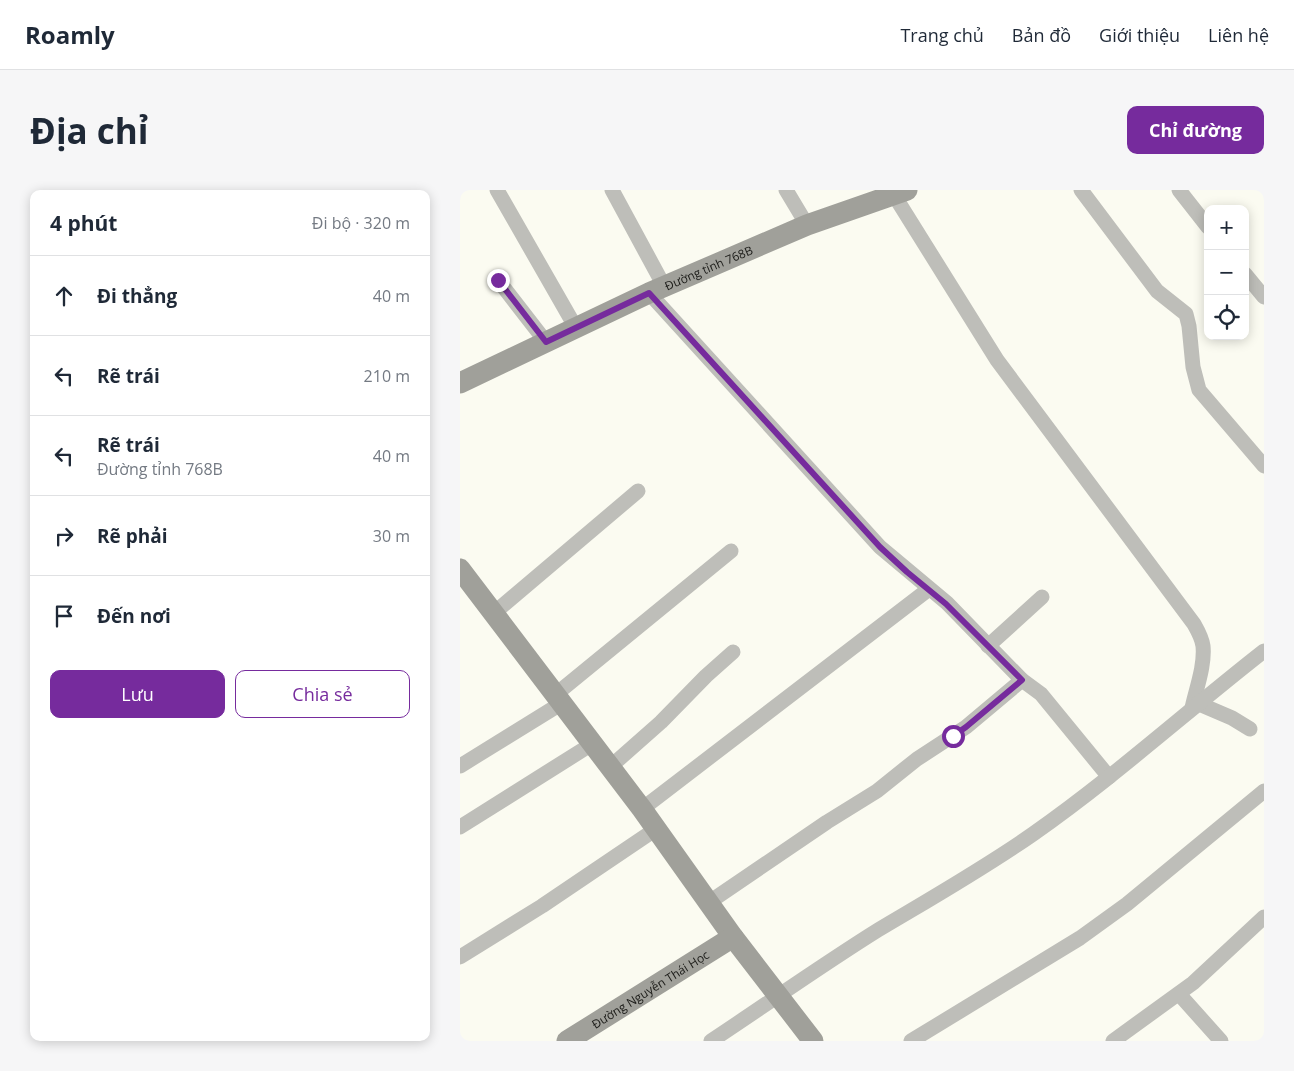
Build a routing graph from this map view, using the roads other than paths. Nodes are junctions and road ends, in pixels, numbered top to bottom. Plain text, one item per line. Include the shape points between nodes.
1 (497, 190) edge
2 (612, 190) edge
3 (786, 190) edge
4 (1081, 190) edge
5 (1179, 190) edge
6 (900, 193) edge
7 (1204, 221) edge
8 (807, 225) junction
9 (1249, 279) edge
10 (498, 280) dead end
11 (657, 290) junction
12 (1264, 297) edge
13 (576, 328) junction
14 (546, 342) junction
15 (460, 384) edge
16 (1264, 466) edge
17 (638, 491) dead end
18 (731, 551) dead end
19 (460, 569) edge
20 (929, 589) junction
21 (1042, 597) dead end
22 (494, 613) junction
23 (988, 646) junction
24 (1264, 651) edge
25 (733, 652) dead end
26 (1022, 680) junction
27 (558, 699) junction
28 (1195, 706) junction
29 (1250, 729) dead end
30 (592, 744) junction
31 (460, 766) edge
32 (610, 767) junction
33 (1109, 777) junction
34 (1264, 791) edge
35 (642, 809) junction
36 (460, 827) edge
37 (656, 829) junction
38 (708, 903) junction
39 (1264, 916) edge
40 (733, 937) junction
41 (460, 957) edge
42 (1179, 994) junction
43 (778, 997) junction
44 (567, 1041) edge
45 (711, 1041) edge
46 (813, 1041) edge
47 (911, 1041) edge
48 (1113, 1041) edge
49 (1221, 1041) edge

1 - 13 street
2 - 11 street
3 - 8 street
4 - 16 street via 1158,291 1186,314 1199,390
5 - 7 street
6 - 8 street, Đường tỉnh 768B
6 - 28 street via 997,360 1200,634 1203,646
8 - 11 street, Đường tỉnh 768B
9 - 12 street
10 - 14 street
11 - 13 street, Đường tỉnh 768B
11 - 20 street via 880,547
13 - 14 street, Đường tỉnh 768B
14 - 15 street, Đường tỉnh 768B
17 - 22 street
18 - 27 street
19 - 22 street
20 - 23 street
20 - 35 street
21 - 23 street
22 - 27 street
23 - 26 street
24 - 28 street
25 - 32 street
26 - 33 street via 1041,694
26 - 38 street via 966,727 917,759 877,791
27 - 30 street
27 - 31 street
28 - 29 street via 1232,718
28 - 33 street
30 - 32 street
30 - 36 street
32 - 35 street
33 - 43 street via 994,861 878,931
34 - 47 street via 1127,904 1080,938
35 - 37 street
37 - 38 street
37 - 41 street
38 - 40 street
39 - 42 street
40 - 43 street
40 - 44 street, Đường Nguyễn Thái Học
42 - 48 street
42 - 49 street
43 - 45 street
43 - 46 street

